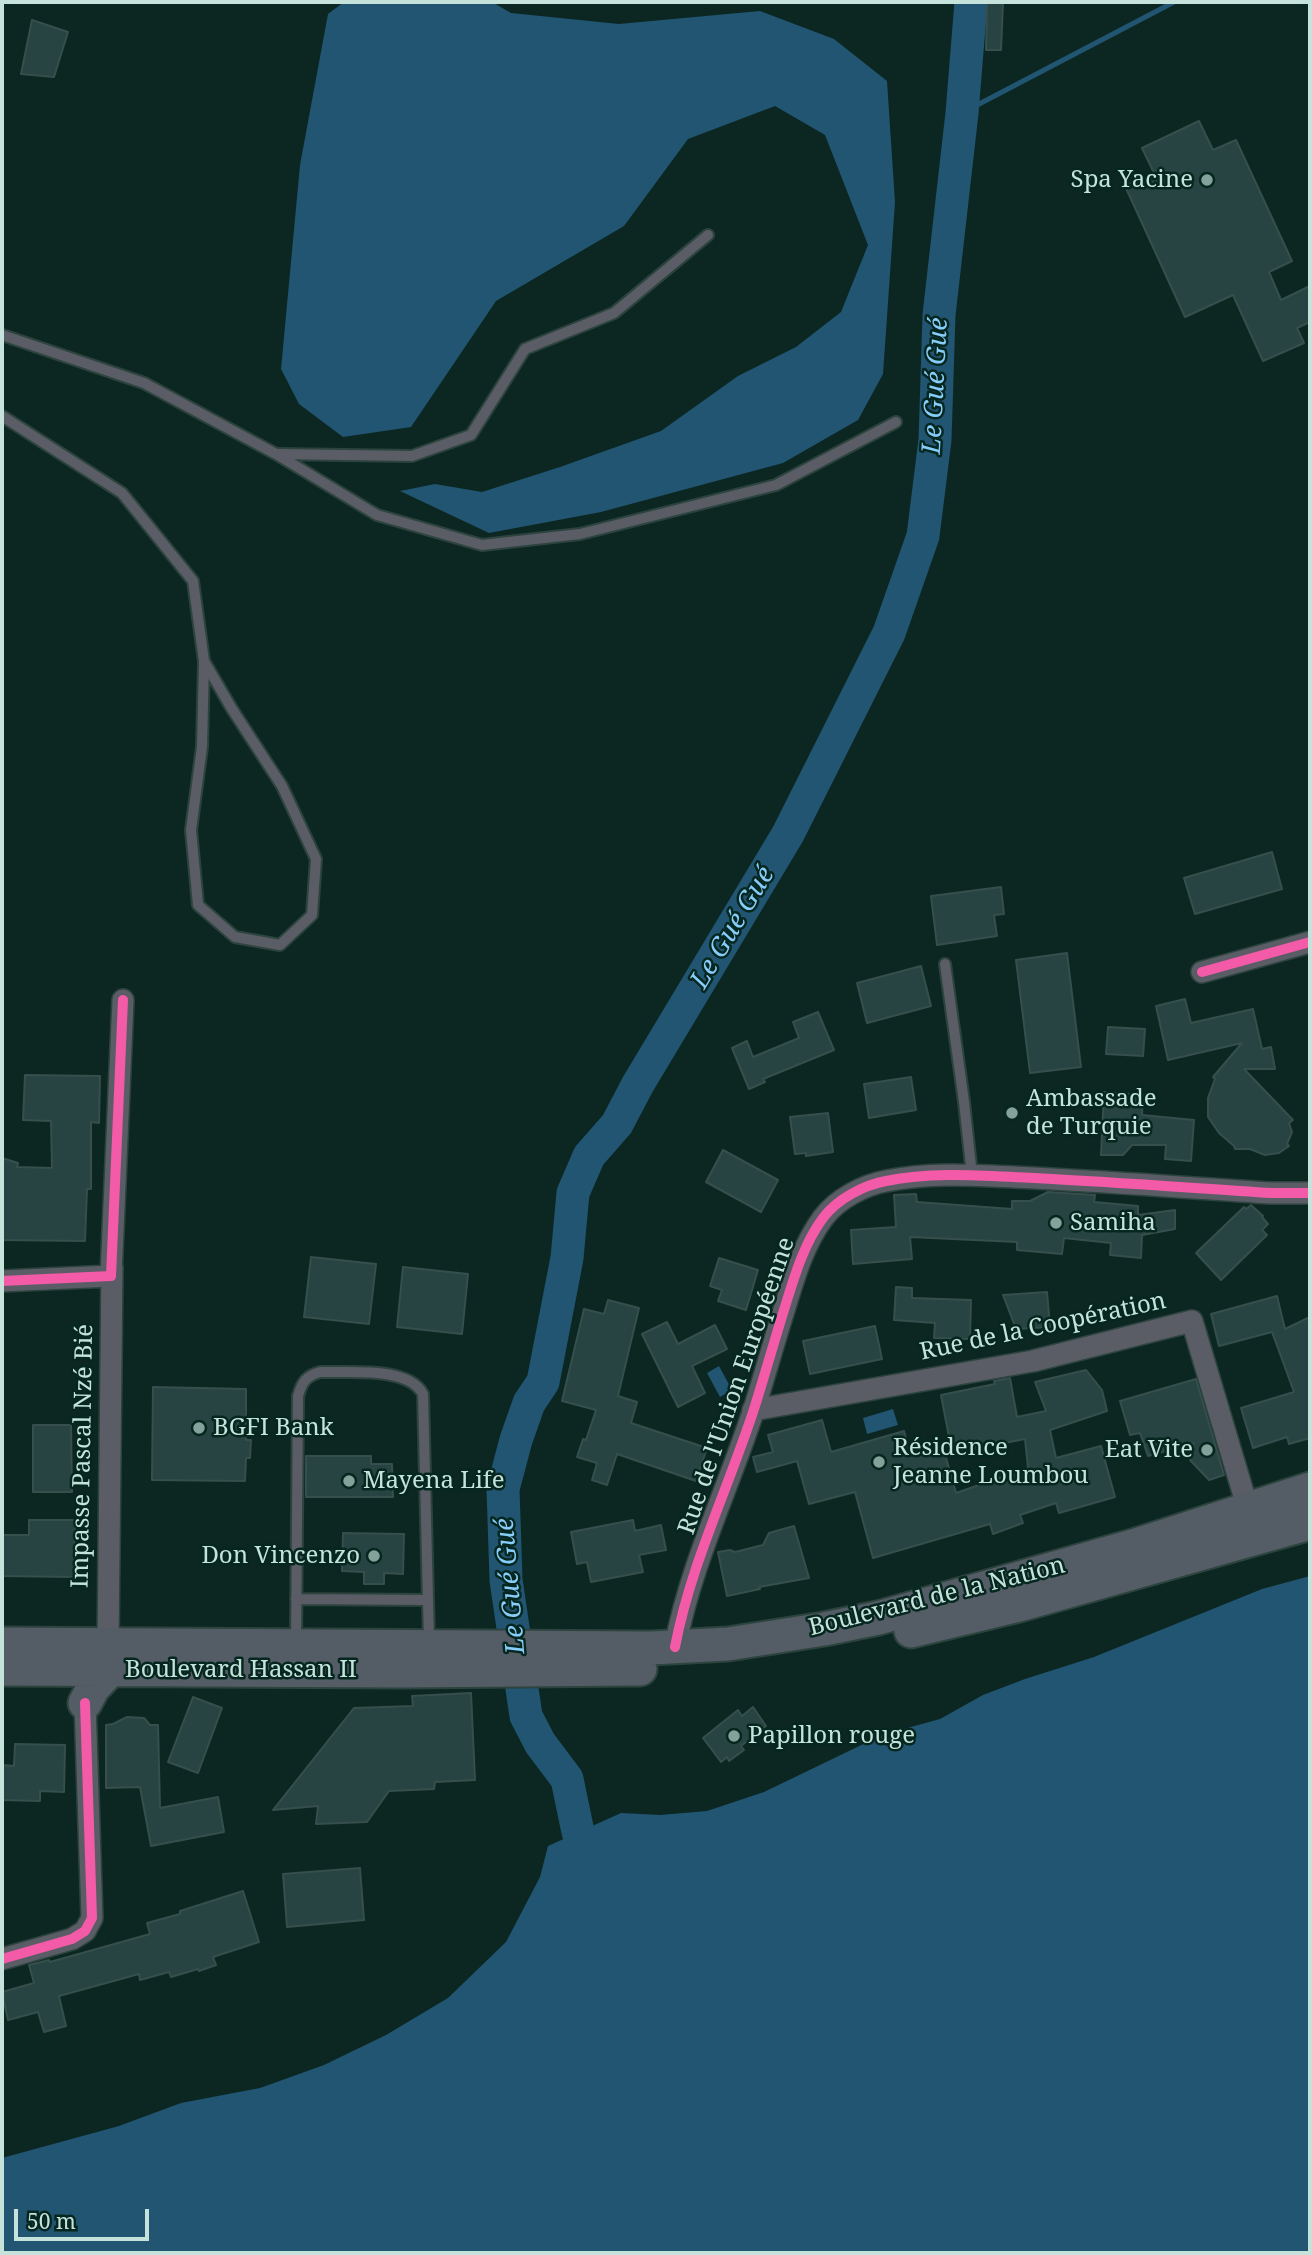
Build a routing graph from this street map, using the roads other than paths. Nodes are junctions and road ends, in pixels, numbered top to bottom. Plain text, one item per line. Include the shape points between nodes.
1 (708, 236) dead end
2 (2, 335) edge
3 (2, 416) edge
4 (896, 422) dead end
5 (276, 454) junction
6 (204, 661) junction
7 (1310, 942) edge
8 (945, 964) dead end
9 (1202, 972) dead end
10 (123, 1000) dead end
11 (972, 1175) junction
12 (1310, 1193) edge
13 (111, 1271) junction
14 (2, 1281) edge
15 (753, 1410) junction
16 (1310, 1489) edge
17 (1248, 1509) junction
18 (1310, 1523) edge
19 (296, 1599) junction
20 (428, 1600) junction
21 (2, 1644) edge
22 (296, 1646) junction
23 (429, 1647) junction
24 (675, 1647) junction
25 (109, 1658) junction
26 (474, 1659) junction
27 (561, 1659) junction
28 (2, 1669) edge
29 (63, 1669) junction
30 (85, 1703) junction
31 (2, 1959) edge

1 - 5 lane via 614,313 525,349 471,435 412,456
2 - 5 lane via 144,383
3 - 6 lane via 122,494 193,581
4 - 5 lane via 776,485 580,534 482,545 377,515
6 - 6 lane via 202,747 191,830 198,905 234,937 281,945 312,915 316,859 282,786
7 - 9 street
8 - 11 lane
10 - 13 street, Impasse Pascal Nzé Bié
11 - 12 street, Rue de l'Union Européenne
11 - 15 street, Rue de l'Union Européenne via 883,1181 843,1200 825,1215 798,1266
13 - 14 street
13 - 25 street, Impasse Pascal Nzé Bié
15 - 17 street, Rue de la Coopération via 1033,1361 1192,1321
15 - 24 street, Rue de l'Union Européenne via 702,1547
16 - 17 main road, Boulevard de la Nation
17 - 24 main road, Boulevard de la Nation via 877,1618 750,1641
18 - 27 main road, Boulevard de la Nation via 1019,1605 792,1655 674,1668
19 - 20 lane
19 - 20 lane via 298,1396 308,1376 320,1372 396,1375 418,1386 423,1394
19 - 22 lane
20 - 23 lane
21 - 25 main road, Boulevard Hassan II
22 - 23 main road, Boulevard Hassan II
22 - 25 main road, Boulevard Hassan II
23 - 26 main road, Boulevard Hassan II
24 - 27 main road, Boulevard de la Nation
25 - 26 main road, Boulevard Hassan II
25 - 29 main road, Boulevard Hassan II
25 - 30 main road
26 - 27 main road
28 - 29 main road, Boulevard Hassan II
29 - 30 main road
30 - 31 street via 92,1917 85,1931 72,1940

